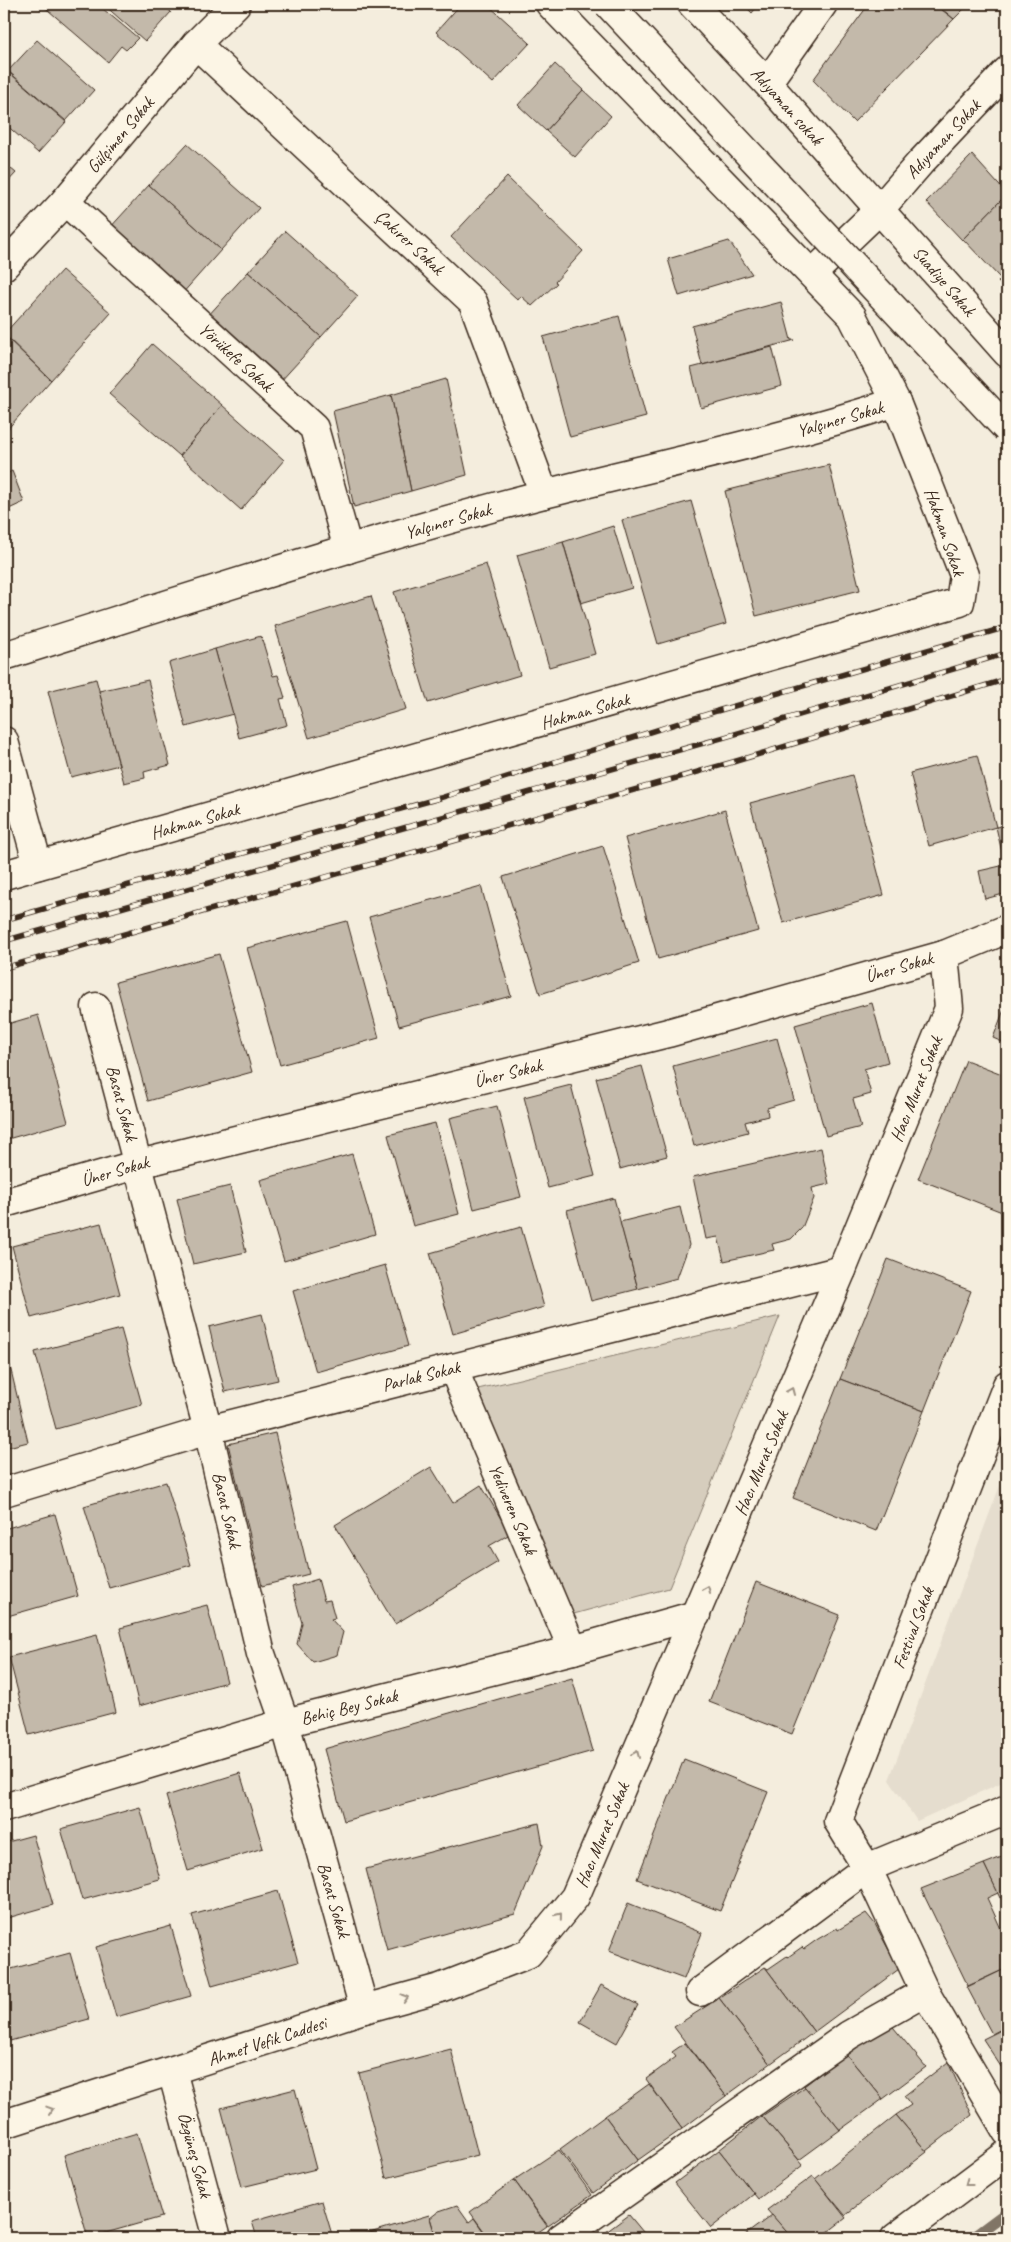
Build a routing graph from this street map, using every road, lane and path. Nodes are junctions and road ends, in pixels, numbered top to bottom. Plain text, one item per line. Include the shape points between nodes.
1 (236, 4) edge
2 (550, 4) edge
3 (608, 4) edge
4 (692, 4) edge
5 (822, 4) edge
6 (196, 44) junction
7 (1007, 71) edge
8 (766, 83) junction
9 (65, 201) junction
10 (880, 209) junction
11 (4, 266) edge
12 (812, 274) junction
13 (1007, 353) edge
14 (896, 402) junction
15 (1007, 429) edge
16 (544, 494) junction
17 (348, 549) junction
18 (4, 656) edge
19 (4, 741) edge
20 (38, 865) junction
21 (4, 875) edge
22 (1007, 930) edge
23 (944, 954) junction
24 (96, 1008) dead end
25 (139, 1164) junction
26 (4, 1203) edge
27 (842, 1270) junction
28 (452, 1368) junction
29 (1007, 1384) edge
30 (208, 1430) junction
31 (4, 1492) edge
32 (696, 1615) junction
33 (573, 1650) junction
34 (285, 1723) junction
35 (4, 1808) edge
36 (1007, 1810) edge
37 (867, 1868) junction
38 (528, 1954) joint
39 (700, 1992) dead end
40 (924, 1992) junction
41 (364, 2010) junction
42 (172, 2071) junction
43 (4, 2124) edge
44 (1007, 2132) edge
45 (1007, 2154) edge
46 (217, 2238) edge
47 (561, 2238) edge
48 (895, 2238) edge

1 - 6 street, Gülçimen Sokak
2 - 12 street
3 - 15 street, bridge
4 - 8 street, Adıyaman sokak
5 - 8 street
6 - 9 street, Gülçimen Sokak
6 - 16 street, Çakırer Sokak via 473,302
7 - 10 street, Adıyaman Sokak
8 - 10 street, Adıyaman sokak
9 - 11 street, Gülçimen Sokak
9 - 17 street, Yörükefe Sokak via 314,428
10 - 12 street, Adıyaman Sokak
10 - 13 street, Suadiye Sokak
12 - 14 street via 852,316
14 - 16 street, Yalçıner Sokak via 701,456
14 - 20 street, Hakman Sokak via 964,575 960,602
16 - 17 street, Yalçıner Sokak
17 - 18 street, Yalçıner Sokak
19 - 20 street
20 - 21 street, Hakman Sokak
22 - 23 street, Üner Sokak
23 - 25 street, Üner Sokak via 668,1033
23 - 27 street, Hacı Murat Sokak via 949,1008
24 - 25 street, Basat Sokak
25 - 26 street, Üner Sokak
25 - 30 street, Basat Sokak
27 - 28 street, Parlak Sokak
32 -> 27 street, Hacı Murat Sokak
28 - 30 street, Parlak Sokak
28 - 33 street, Yediveren Sokak
29 - 37 street, Festival Sokak via 838,1821
30 - 31 street, Parlak Sokak
30 - 34 street, Basat Sokak via 261,1654
32 - 33 street, Behiç Bey Sokak
38 -> 32 street, Hacı Murat Sokak via 575,1897
33 - 34 street, Behiç Bey Sokak
34 - 35 street, Behiç Bey Sokak
34 - 41 street, Basat Sokak
36 - 37 street
37 - 39 street
37 - 40 street
41 -> 38 street, Ahmet Vefik Caddesi via 440,1988
40 - 44 street
40 - 47 street via 849,2035
41 - 42 street, Ahmet Vefik Caddesi
43 -> 42 street, Ahmet Vefik Caddesi
42 - 46 street, Özgüneş Sokak
45 -> 48 street

